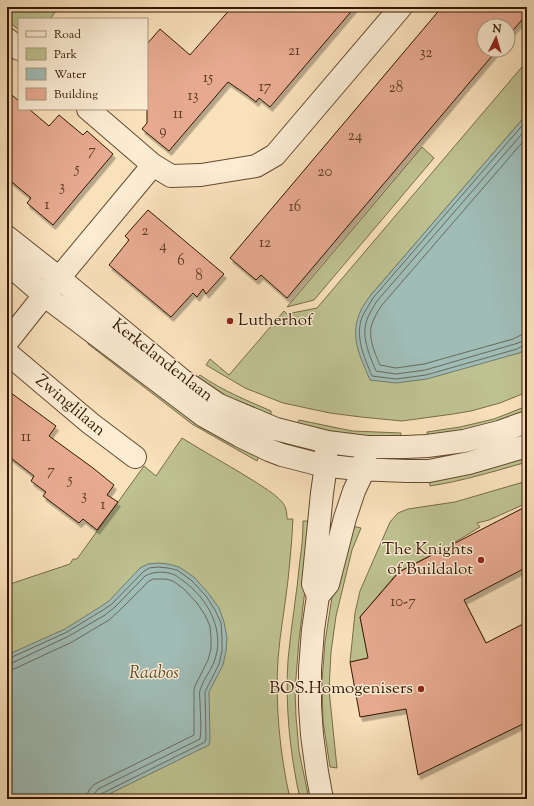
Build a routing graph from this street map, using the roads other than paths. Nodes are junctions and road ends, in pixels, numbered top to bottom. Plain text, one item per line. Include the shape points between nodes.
1 (401, 7) edge
2 (7, 39) edge
3 (18, 48) edge
4 (89, 110) edge
5 (153, 165) junction
6 (7, 237) edge
7 (7, 263) edge
8 (50, 289) junction
9 (7, 342) edge
10 (7, 353) edge
11 (527, 422) edge
12 (327, 442) junction
13 (527, 446) edge
14 (367, 447) junction
15 (135, 458) dead end
16 (326, 465) junction
17 (363, 469) junction
18 (318, 596) junction
19 (322, 799) edge

1 - 5 street via 275,155 256,166 201,175 171,176
2 - 3 street
4 - 5 street
5 - 8 street
6 - 8 street, Kerkelandenlaan
7 - 8 street, Kerkelandenlaan
8 - 9 street
8 - 12 street, Kerkelandenlaan via 219,405 276,428
8 - 16 street, Kerkelandenlaan via 204,416 269,450
10 - 15 street, Zwinglilaan
11 - 14 street, Kerkelandenlaan via 464,441 420,446
12 - 14 street, Kerkelandenlaan
12 - 16 street
13 - 17 street, Kerkelandenlaan via 469,463 429,471
14 - 17 street
16 - 17 street, Kerkelandenlaan
16 - 18 street via 313,584
17 - 18 street via 350,504 328,584
18 - 19 street via 310,668 310,706

